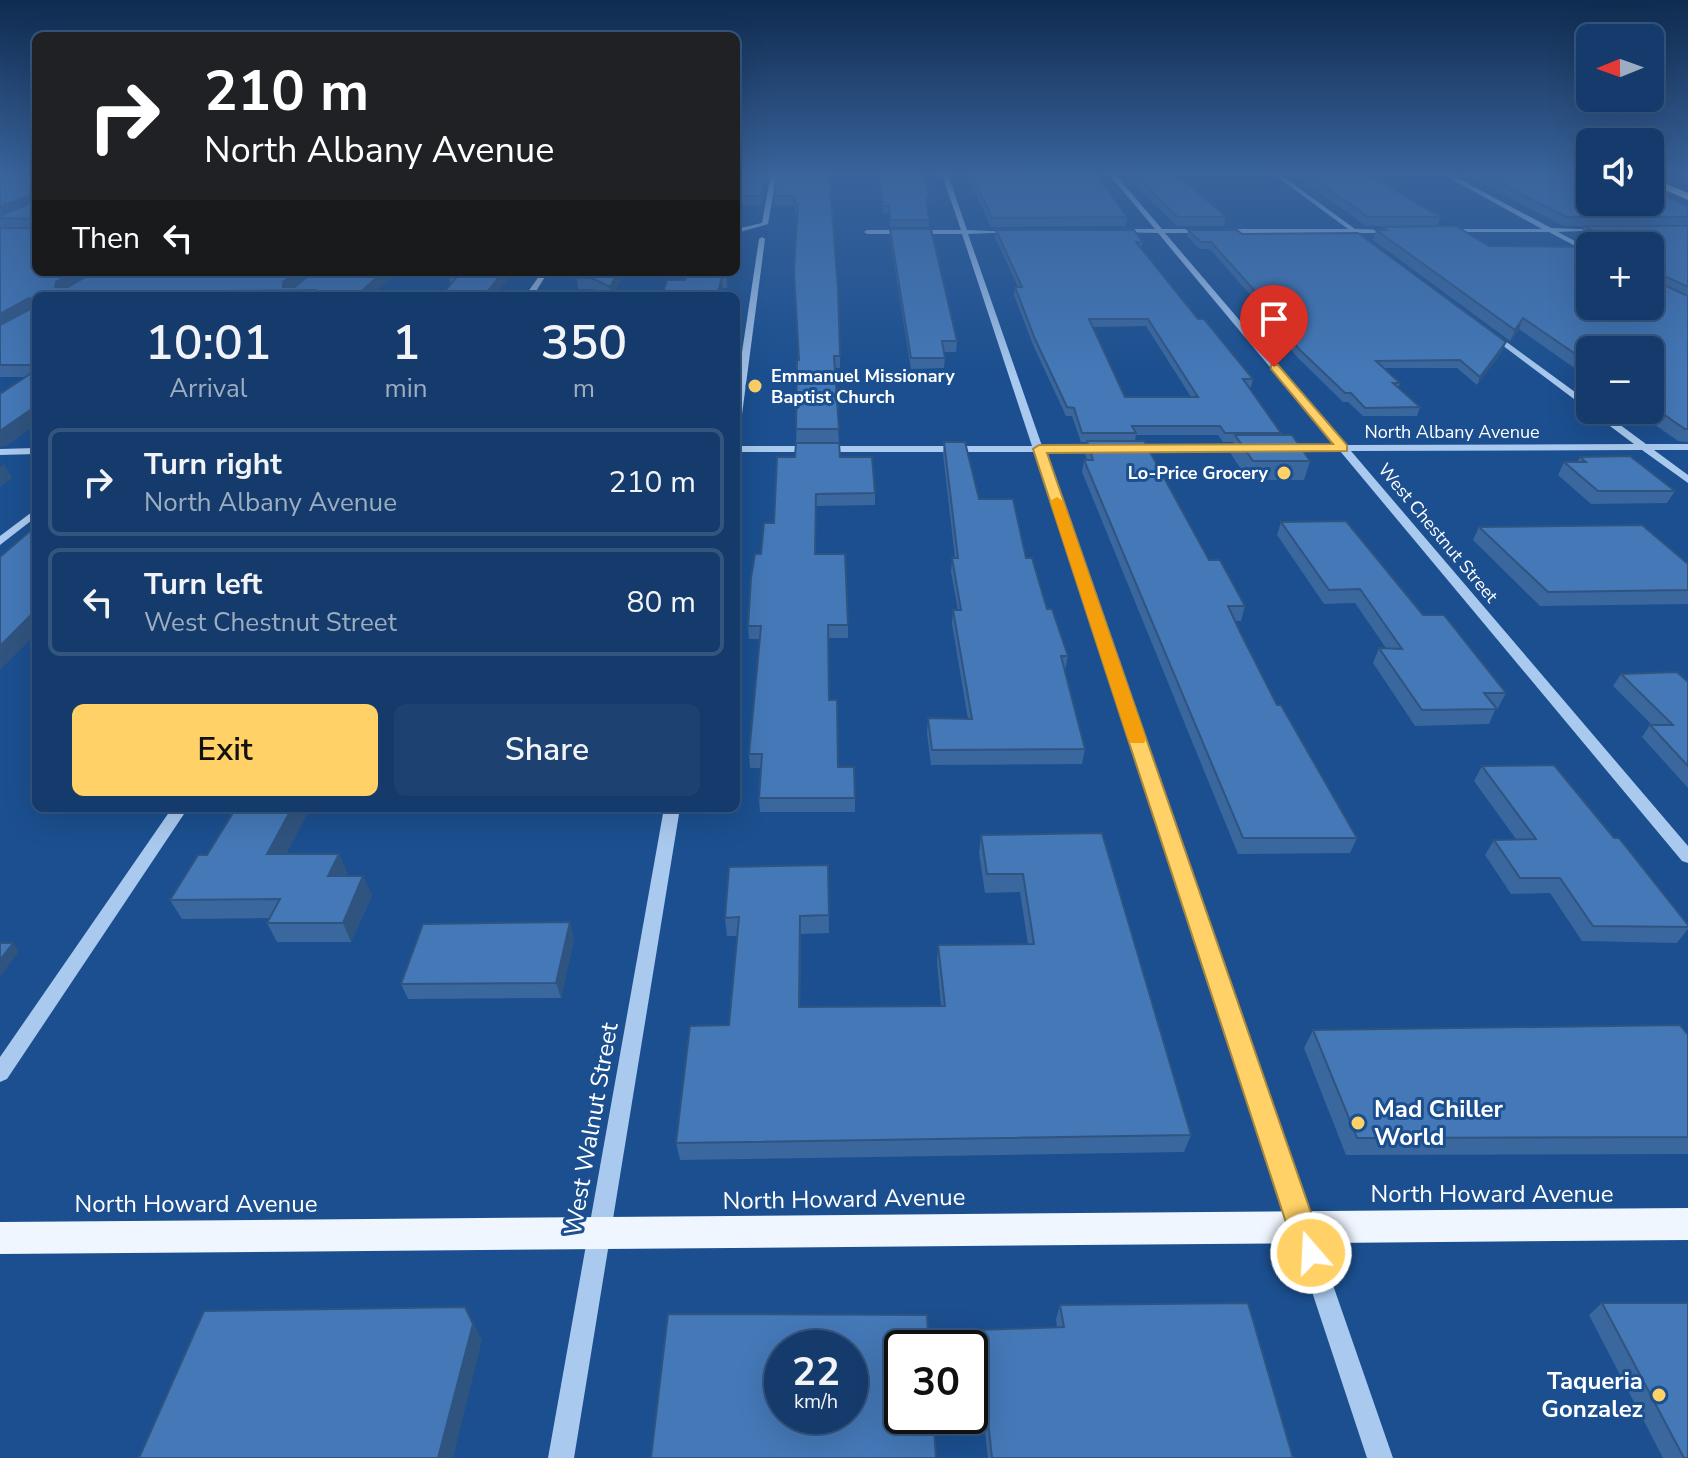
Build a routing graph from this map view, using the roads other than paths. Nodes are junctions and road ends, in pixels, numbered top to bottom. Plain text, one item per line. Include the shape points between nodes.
1 (762, 240) edge
2 (966, 240) edge
3 (1168, 240) edge
4 (1490, 333) edge
5 (740, 394) edge
6 (1576, 396) edge
7 (1613, 424) edge
8 (1644, 447) junction
9 (1688, 447) edge
10 (1343, 448) junction
11 (740, 449) edge
12 (1039, 449) junction
13 (32, 451) edge
14 (0, 452) edge
15 (1688, 480) edge
16 (32, 515) edge
17 (0, 542) edge
18 (177, 812) edge
19 (671, 812) edge
20 (1688, 857) edge
21 (0, 1073) edge
22 (1688, 1224) edge
23 (1302, 1227) junction
24 (600, 1234) junction
25 (0, 1238) edge
26 (561, 1458) edge
27 (1380, 1458) edge

1 - 5 street
2 - 12 street
3 - 10 street, West Chestnut Street
4 - 6 street
7 - 8 street
8 - 9 street, North Albany Avenue
8 - 10 street, North Albany Avenue
8 - 15 street
10 - 12 street, North Albany Avenue
10 - 20 street, West Chestnut Street
11 - 12 street, North Albany Avenue
12 - 23 street
13 - 14 street
16 - 17 street
18 - 21 street
19 - 24 street, West Walnut Street
22 - 23 main road, North Howard Avenue
23 - 24 main road, North Howard Avenue
23 - 27 street
24 - 25 main road, North Howard Avenue
24 - 26 street, West Walnut Street

